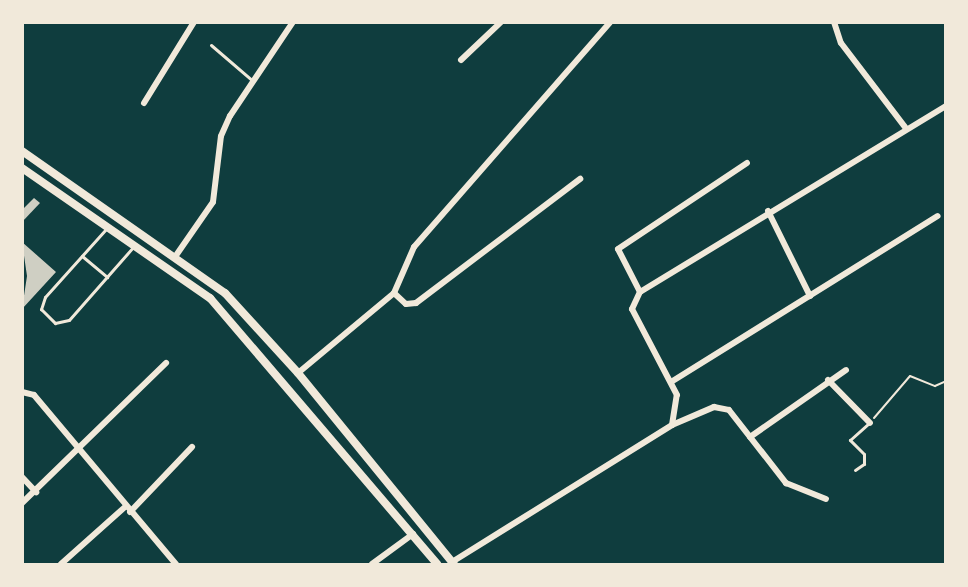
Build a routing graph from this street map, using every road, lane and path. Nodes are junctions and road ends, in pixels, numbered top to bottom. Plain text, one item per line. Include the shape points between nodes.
1 (194, 22) edge
2 (293, 22) edge
3 (501, 22) edge
4 (610, 22) edge
5 (834, 22) edge
6 (211, 45) dead end
7 (461, 60) dead end
8 (253, 81) junction
9 (144, 103) dead end
10 (945, 106) edge
11 (905, 127) junction
12 (22, 151) edge
13 (747, 163) dead end
14 (22, 168) edge
15 (580, 179) dead end
16 (768, 212) junction
17 (938, 216) dead end
18 (109, 227) junction
19 (135, 245) junction
20 (177, 254) junction
21 (82, 256) junction
22 (107, 277) junction
23 (640, 292) junction
24 (394, 293) junction
25 (810, 296) junction
26 (257, 327) junction
27 (246, 336) junction
28 (166, 363) dead end
29 (846, 370) dead end
30 (298, 373) junction
31 (828, 380) junction
32 (945, 381) edge
33 (671, 382) junction
34 (22, 392) edge
35 (870, 423) junction
36 (672, 426) junction
37 (750, 437) junction
38 (192, 447) dead end
39 (80, 453) junction
40 (855, 470) dead end
41 (22, 477) edge
42 (36, 492) junction
43 (826, 499) dead end
44 (22, 503) edge
45 (128, 509) junction
46 (413, 534) junction
47 (453, 563) edge
48 (62, 564) edge
49 (176, 564) edge
50 (372, 564) edge
51 (436, 564) edge

1 - 9 street
2 - 8 street
3 - 7 street
4 - 24 street via 414,247
5 - 11 street via 841,43
6 - 8 lane
8 - 20 street via 221,136 213,202
10 - 11 street
11 - 16 street
12 - 20 street
13 - 23 street via 618,249
14 - 18 street
15 - 24 street via 416,303 406,304
16 - 23 street
16 - 25 street
17 - 25 street
18 - 19 street
18 - 21 lane
19 - 22 lane
19 - 27 street via 210,298
20 - 26 street
21 - 22 lane
21 - 22 lane via 45,297 41,309 55,323 69,320
23 - 33 street via 632,309
24 - 30 street
25 - 33 street
26 - 27 street
26 - 30 street
27 - 46 street
28 - 39 street
29 - 31 street
30 - 47 street
31 - 35 street
31 - 37 street
32 - 35 path via 935,386 910,376
33 - 36 street via 677,395
34 - 39 street via 34,396
35 - 40 lane via 850,440 864,454 864,464
36 - 37 street via 721,407
36 - 47 street
37 - 43 street via 786,483
38 - 45 street
39 - 42 street
39 - 45 street
41 - 42 street
42 - 44 street
45 - 48 street
45 - 49 street
46 - 50 street
46 - 51 street

